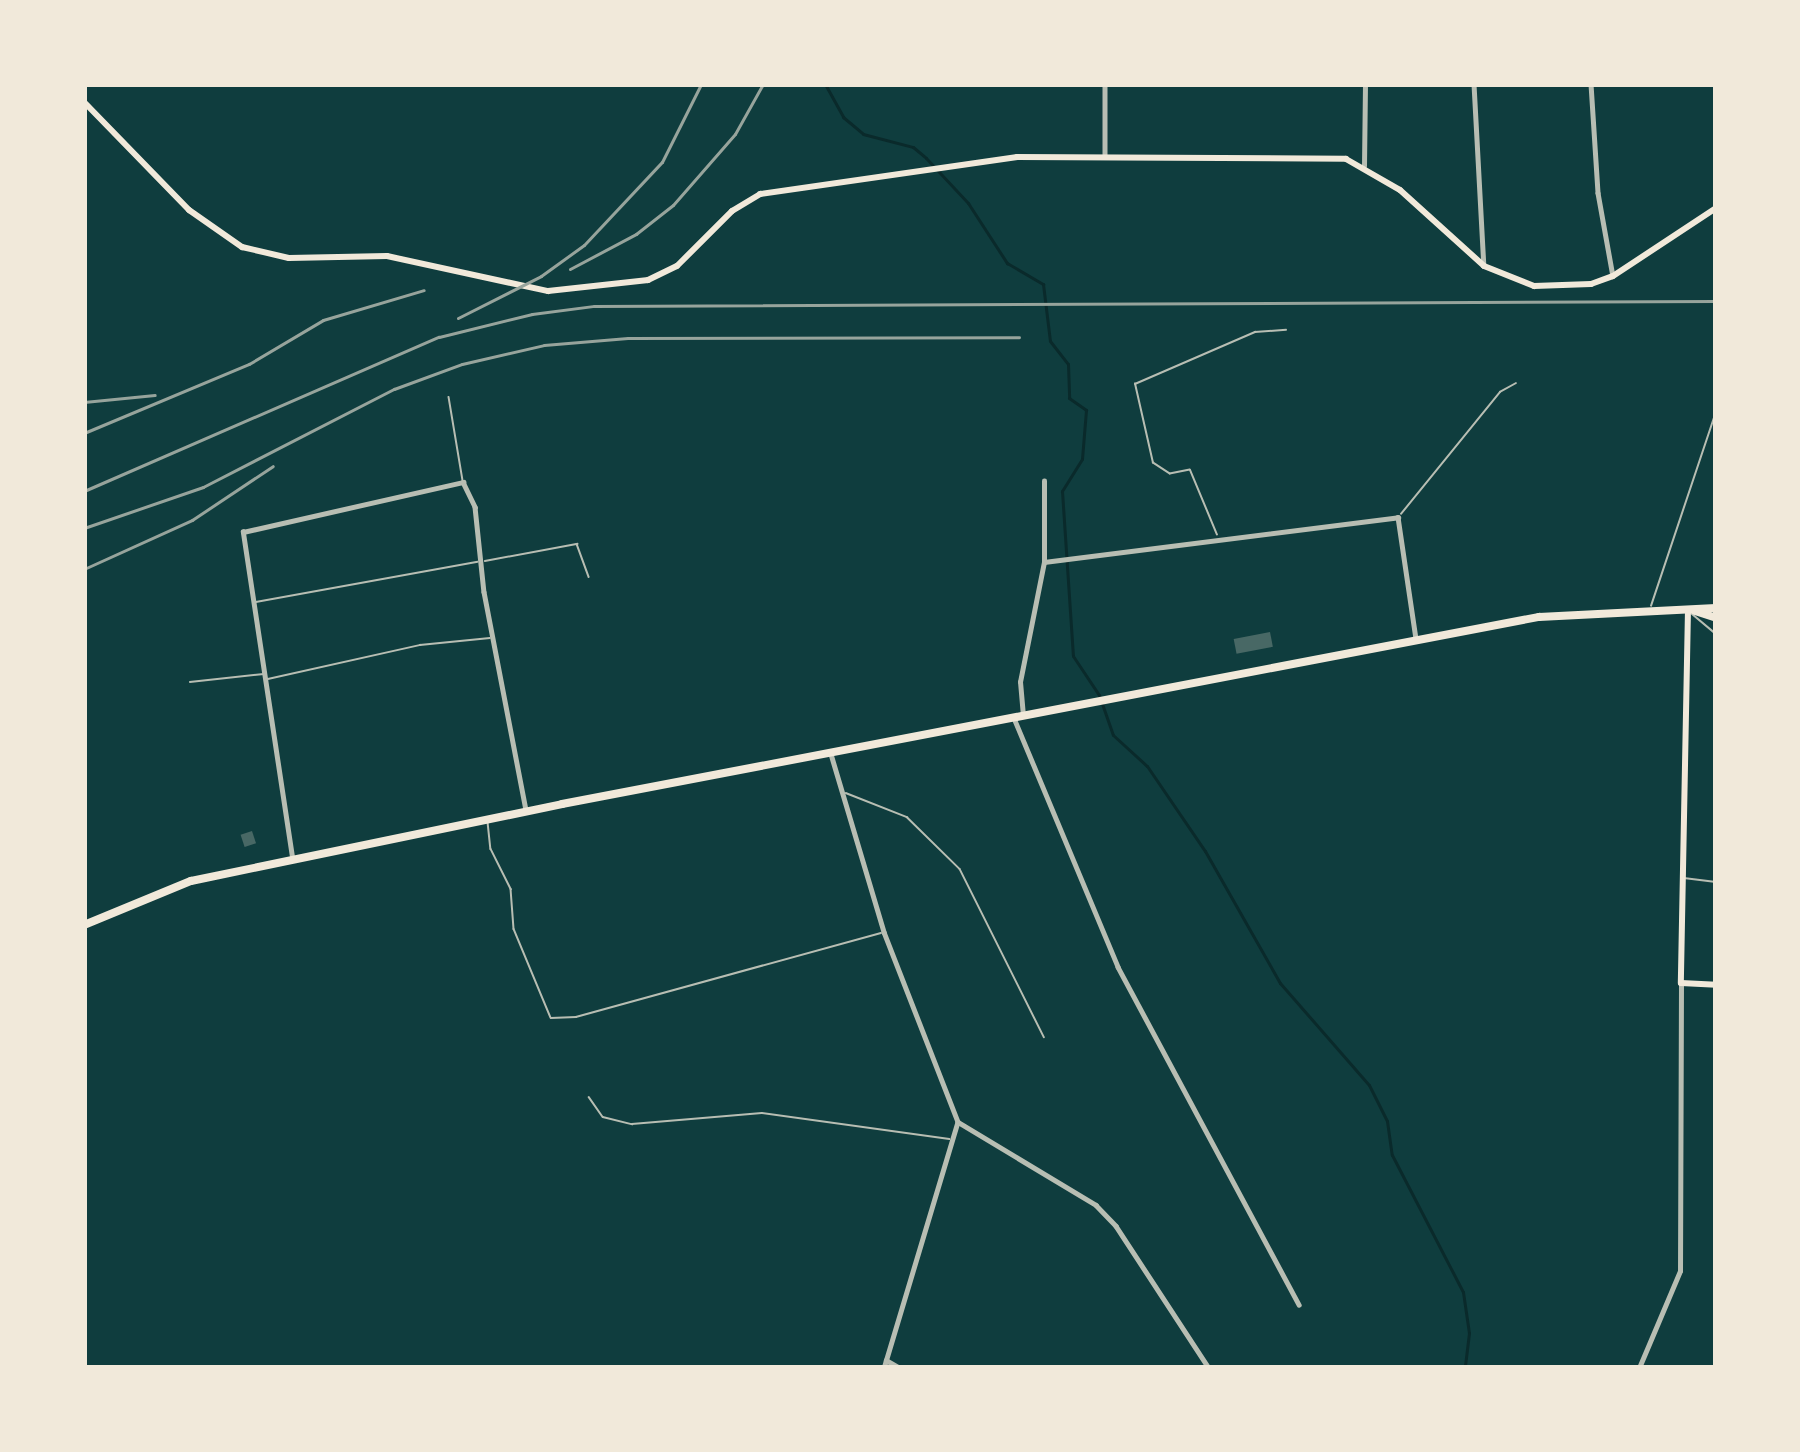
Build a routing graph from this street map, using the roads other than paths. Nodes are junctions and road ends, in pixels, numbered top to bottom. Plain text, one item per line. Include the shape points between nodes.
1 (1105, 84) edge
2 (1365, 84) edge
3 (1474, 84) edge
4 (1591, 84) edge
5 (84, 102) edge
6 (1105, 159) junction
7 (1364, 166) junction
8 (1716, 208) edge
9 (1484, 266) junction
10 (1613, 276) junction
11 (1286, 330) dead end
12 (1516, 382) dead end
13 (449, 397) dead end
14 (1716, 412) edge
15 (1044, 481) dead end
16 (463, 482) junction
17 (1398, 517) junction
18 (1218, 542) junction
19 (482, 561) junction
20 (1044, 562) junction
21 (589, 577) dead end
22 (256, 602) junction
23 (1716, 608) edge
24 (1688, 609) junction
25 (1650, 610) junction
26 (1716, 618) edge
27 (1716, 634) edge
28 (494, 637) junction
29 (1415, 639) junction
30 (266, 676) junction
31 (190, 682) dead end
32 (1018, 717) junction
33 (830, 754) junction
34 (842, 792) junction
35 (526, 812) junction
36 (487, 819) junction
37 (292, 857) junction
38 (1683, 878) junction
39 (1716, 882) edge
40 (84, 925) edge
41 (884, 932) junction
42 (1681, 983) junction
43 (1716, 985) edge
44 (1043, 1037) dead end
45 (589, 1097) dead end
46 (958, 1122) junction
47 (953, 1139) junction
48 (1299, 1304) dead end
49 (885, 1364) edge
50 (900, 1368) edge
51 (1209, 1368) edge
52 (1639, 1368) edge

1 - 6 street
2 - 7 street
3 - 9 street
4 - 10 street
5 - 6 main road via 189,210 242,247 289,258 398,258 548,291 648,280 677,266 731,211 760,194 1017,157
6 - 7 main road via 1346,159
7 - 9 main road
8 - 10 main road
9 - 10 main road via 1534,286
11 - 18 lane via 1256,332 1135,384 1153,464 1170,474 1190,470
12 - 17 lane
13 - 16 lane
14 - 25 lane
15 - 20 street
16 - 19 street via 476,507
16 - 22 street via 243,532
17 - 18 street
17 - 29 street
18 - 20 street
19 - 21 lane via 577,544
19 - 22 lane
19 - 28 street
20 - 32 street
22 - 30 street
23 - 24 main road
24 - 25 main road
24 - 26 main road
24 - 27 lane
24 - 38 main road
25 - 29 main road via 1539,617
28 - 30 lane
28 - 35 street
29 - 32 main road
30 - 31 lane
30 - 37 street
32 - 33 main road
32 - 48 street via 1118,967
33 - 34 street
33 - 35 main road
34 - 41 street
34 - 44 lane via 907,817 960,869
35 - 36 main road
36 - 37 main road
36 - 41 lane via 491,849 509,882 514,928 551,1018
37 - 40 main road via 191,881
38 - 39 lane
38 - 42 main road
41 - 46 street
42 - 43 main road
42 - 52 street via 1680,1271
45 - 47 lane via 603,1117 632,1124 762,1113
46 - 47 street
46 - 51 street via 1096,1205
47 - 49 street
49 - 50 street

